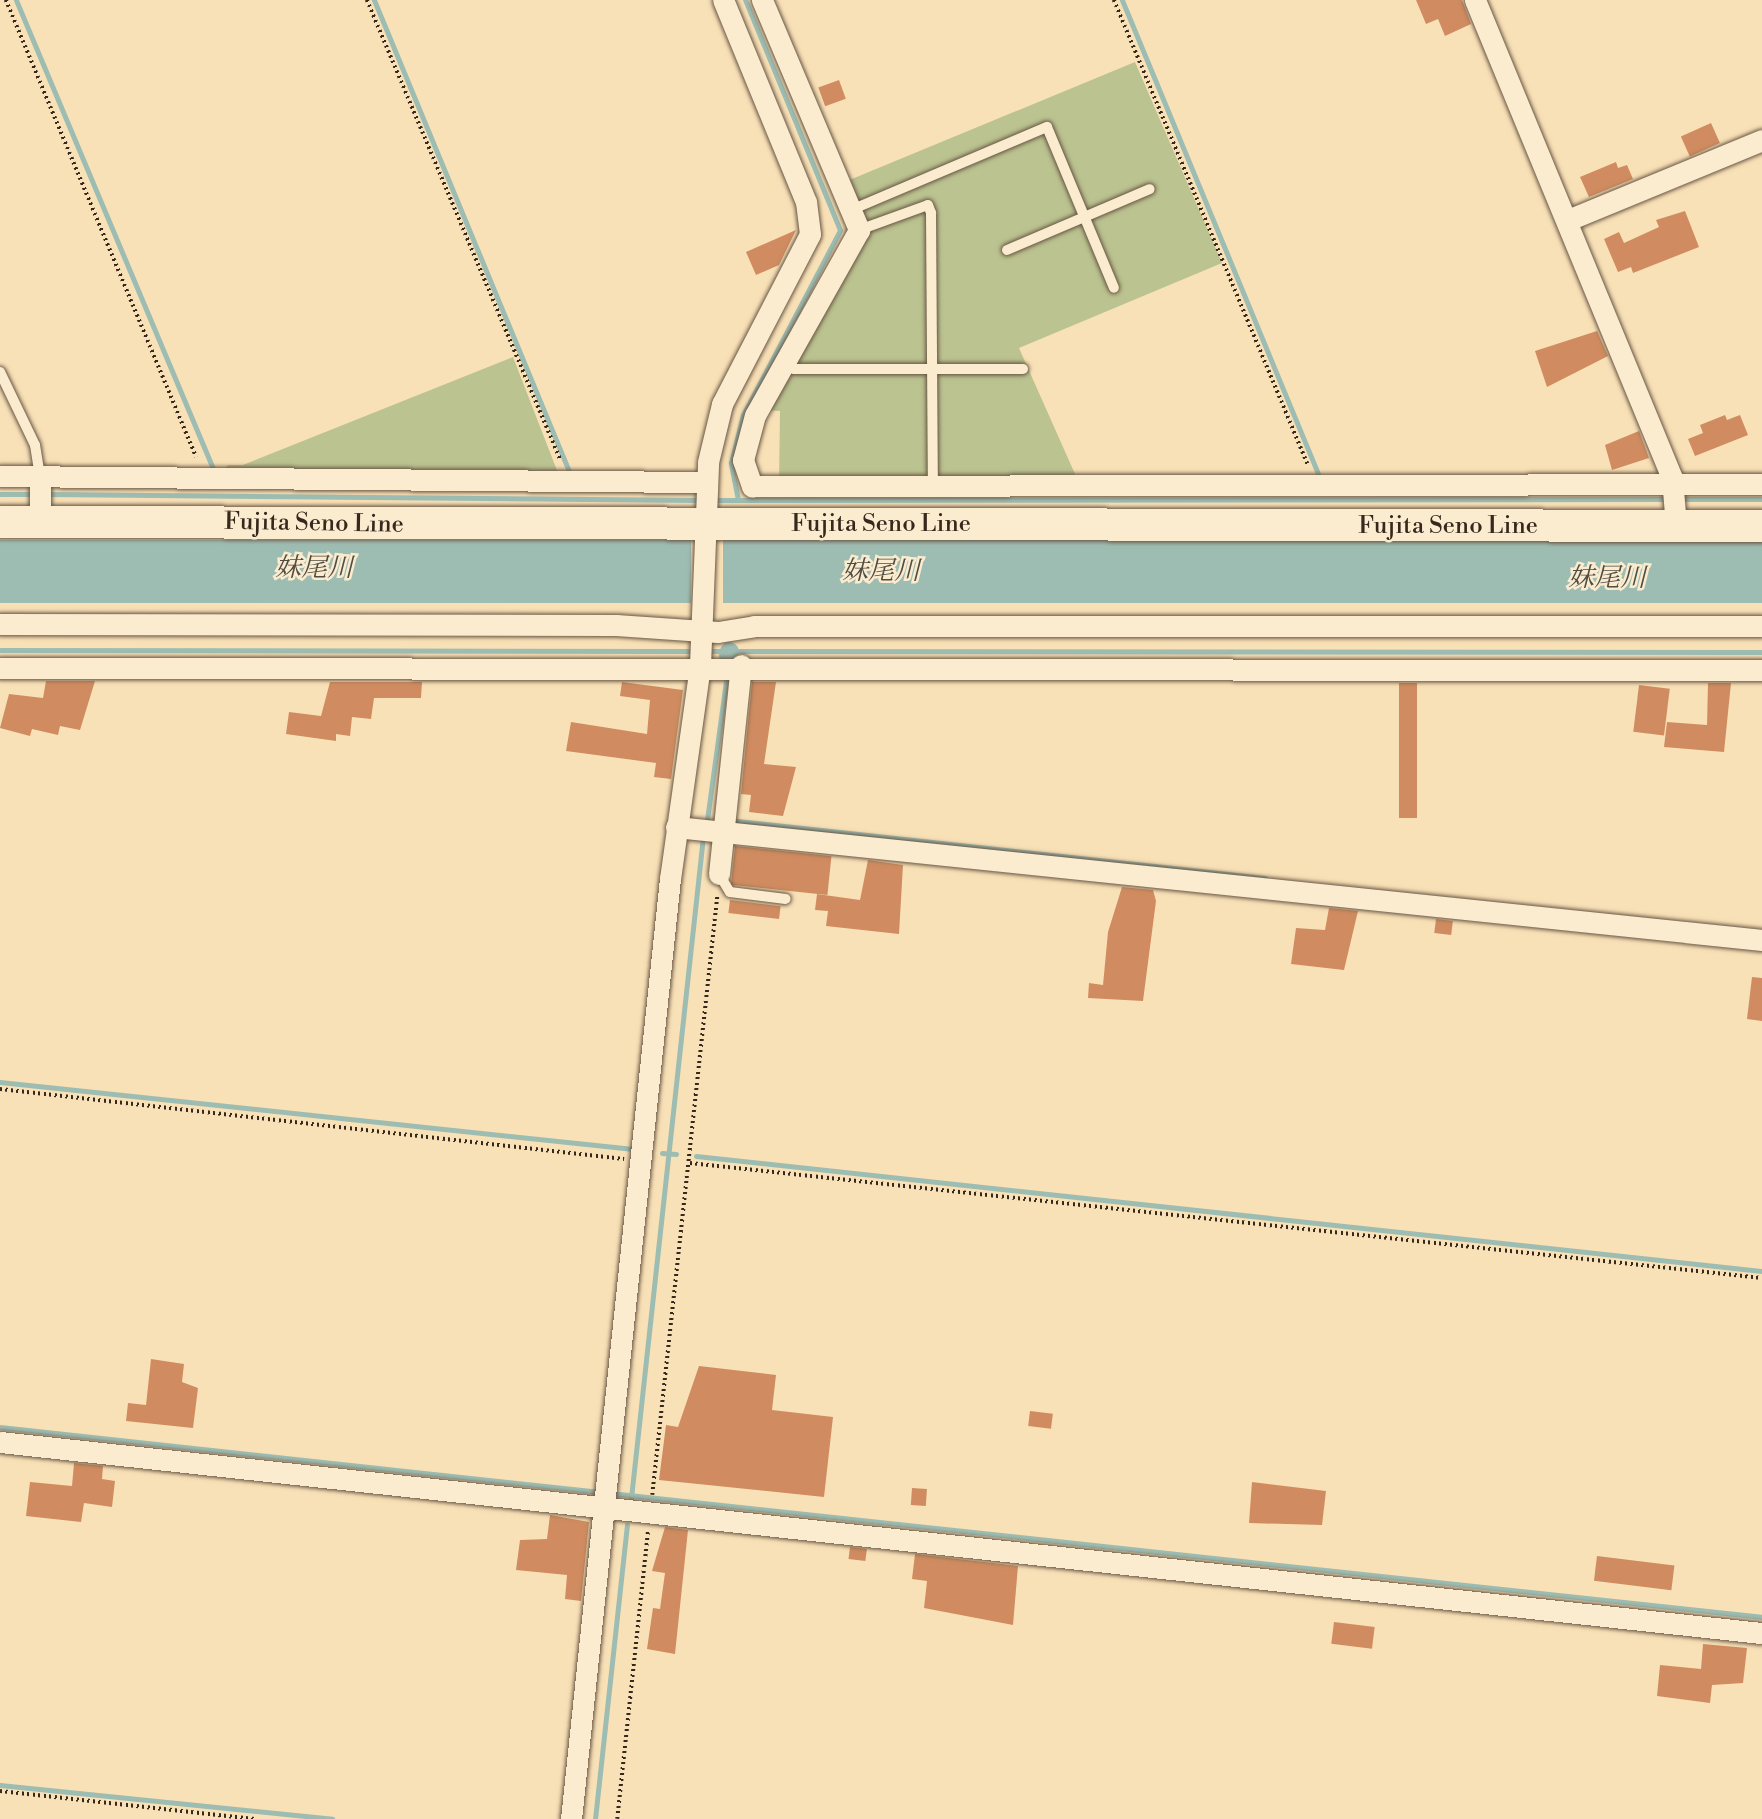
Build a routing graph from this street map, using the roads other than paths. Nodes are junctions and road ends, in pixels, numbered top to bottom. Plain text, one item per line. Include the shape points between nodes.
1 (1475, 0) edge
2 (745, 4) edge
3 (1762, 140) edge
4 (1150, 188) dead end
5 (851, 210) junction
6 (1084, 217) junction
7 (1568, 220) junction
8 (859, 230) junction
9 (1007, 250) dead end
10 (1114, 288) dead end
11 (782, 363) junction
12 (934, 369) junction
13 (1023, 369) dead end
14 (0, 372) edge
15 (758, 379) junction
16 (0, 476) edge
17 (1762, 484) edge
18 (933, 489) junction
19 (40, 497) junction
20 (1675, 502) junction
21 (705, 508) junction
22 (0, 522) edge
23 (1762, 526) edge
24 (0, 624) edge
25 (1762, 626) edge
26 (701, 644) junction
27 (741, 665) junction
28 (0, 668) edge
29 (1762, 670) edge
30 (708, 826) junction
31 (719, 874) joint
32 (786, 899) dead end
33 (1762, 940) edge
34 (0, 1442) edge
35 (603, 1498) junction
36 (1762, 1633) edge
37 (570, 1819) edge

1 - 7 street
2 - 5 street
2 - 15 street via 811,218 802,259
3 - 7 street
4 - 6 lane
5 - 6 lane via 1047,127
5 - 8 street
6 - 9 lane
6 - 10 lane
7 - 20 street
8 - 11 street
8 - 12 lane via 928,205
11 - 12 lane via 794,369
11 - 15 street
12 - 13 lane
12 - 18 lane
14 - 19 lane via 36,445
15 - 18 street via 744,442 744,477 752,486
15 - 21 street via 717,418
16 - 19 street
17 - 20 street
18 - 20 street via 1318,484
19 - 21 main road, Fujita Seno Line
19 - 21 street via 210,480 568,480
19 - 22 main road, Fujita Seno Line
20 - 21 main road, Fujita Seno Line
20 - 23 main road, Fujita Seno Line
21 - 26 street
24 - 26 street via 616,625
25 - 26 street
26 - 27 street
26 - 28 street
26 - 30 street
27 - 29 street
27 - 30 street
30 - 31 street
30 - 33 street
30 - 35 street via 640,1160
31 - 32 lane via 730,892
34 - 35 street
35 - 36 street via 650,1513
35 - 37 street

